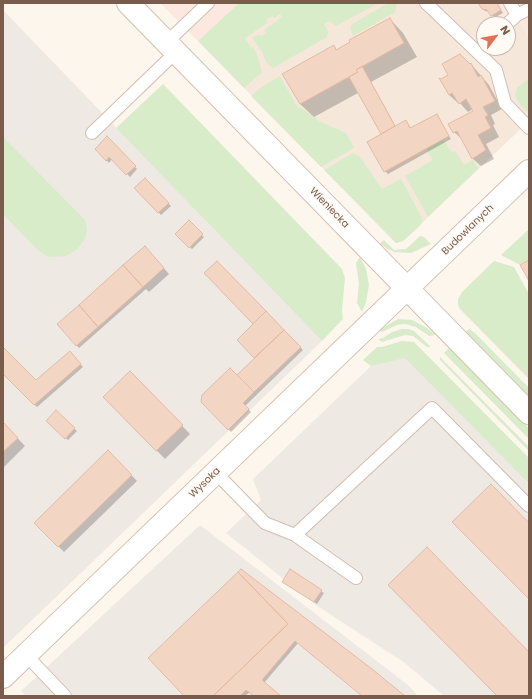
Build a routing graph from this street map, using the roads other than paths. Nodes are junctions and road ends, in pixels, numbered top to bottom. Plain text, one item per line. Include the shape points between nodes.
1 (128, 3) edge
2 (208, 3) edge
3 (426, 3) edge
4 (510, 3) edge
5 (529, 9) edge
6 (517, 15) joint
7 (476, 45) edge
8 (172, 47) junction
9 (487, 56) edge
10 (529, 128) edge
11 (92, 133) dead end
12 (529, 171) edge
13 (407, 288) junction
14 (529, 413) edge
15 (215, 472) junction
16 (529, 506) edge
17 (295, 535) junction
18 (356, 578) dead end
19 (26, 655) junction
20 (3, 678) edge
21 (65, 696) edge

1 - 8 street, Wieniecka
2 - 8 lane
3 - 7 lane
4 - 6 lane
5 - 6 lane
8 - 11 lane
8 - 13 street, Wieniecka
9 - 10 lane via 496,70 505,102
12 - 13 street, Budowlanych
13 - 14 street, Wieniecka
13 - 15 street, Wysoka
15 - 17 lane via 265,523
15 - 19 street, Wysoka
16 - 17 lane via 432,408
17 - 18 lane
19 - 20 street, Wysoka
19 - 21 lane

